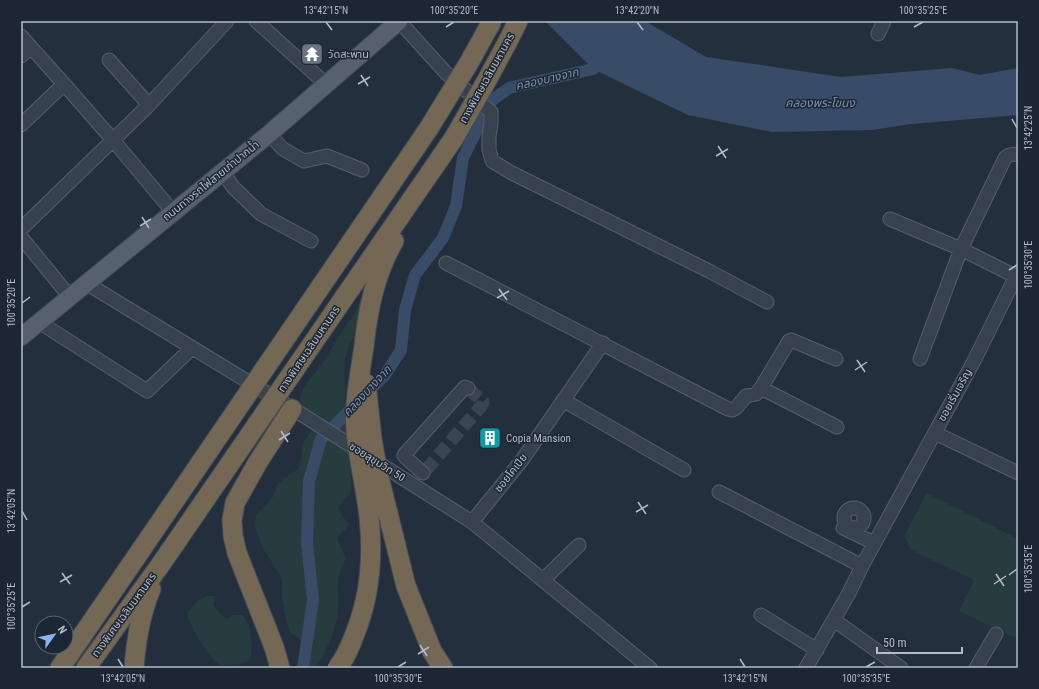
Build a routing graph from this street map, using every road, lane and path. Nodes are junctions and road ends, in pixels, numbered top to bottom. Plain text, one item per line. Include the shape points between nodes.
1 (228, 21) edge
2 (256, 21) edge
3 (399, 21) edge
4 (492, 21) edge
5 (518, 21) edge
6 (884, 21) edge
7 (878, 34) dead end
8 (21, 36) edge
9 (31, 47) junction
10 (21, 56) edge
11 (109, 60) dead end
12 (64, 84) junction
13 (327, 85) junction
14 (149, 105) junction
15 (21, 125) edge
16 (269, 134) junction
17 (454, 138) junction
18 (113, 140) junction
19 (1018, 155) edge
20 (362, 170) dead end
21 (222, 172) junction
22 (173, 212) junction
23 (890, 219) dead end
24 (21, 229) edge
25 (21, 237) edge
26 (311, 241) dead end
27 (960, 249) junction
28 (446, 263) dead end
29 (86, 283) junction
30 (70, 297) junction
31 (767, 302) dead end
32 (39, 322) junction
33 (21, 337) edge
34 (603, 343) junction
35 (364, 346) junction
36 (192, 348) junction
37 (836, 359) dead end
38 (920, 359) dead end
39 (468, 388) dead end
40 (761, 388) junction
41 (563, 400) junction
42 (292, 409) junction
43 (837, 427) dead end
44 (935, 433) junction
45 (684, 470) dead end
46 (1018, 473) edge
47 (413, 485) junction
48 (719, 492) dead end
49 (472, 522) junction
50 (843, 527) dead end
51 (874, 543) junction
52 (579, 545) dead end
53 (161, 564) junction
54 (862, 566) junction
55 (543, 580) junction
56 (761, 615) dead end
57 (834, 620) junction
58 (996, 634) dead end
59 (817, 650) junction
60 (60, 668) edge
61 (86, 668) edge
62 (134, 668) edge
63 (280, 668) edge
64 (336, 668) edge
65 (443, 668) edge
66 (650, 668) edge
67 (806, 668) edge
68 (901, 668) edge
69 (976, 668) edge

1 - 14 street
2 - 13 street
3 - 13 main road, ถนนทางรถไฟสายเก่าปากน้ำ
3 - 31 street via 446,73 491,112 489,149 492,161
4 - 60 highway, ทางพิเศษเฉลิมมหานคร, bridge via 429,128
5 - 17 highway, ทางพิเศษเฉลิมมหานคร, bridge
6 - 7 street
8 - 9 street
9 - 10 street
9 - 12 street
11 - 14 street
12 - 15 street
12 - 18 street
13 - 16 main road, ถนนทางรถไฟสายเก่าปากน้ำ
14 - 18 street
16 - 20 street via 284,149 304,161 327,156
16 - 21 main road, ถนนทางรถไฟสายเก่าปากน้ำ
17 - 35 highway via 390,248 367,313
17 - 53 highway, ทางพิเศษเฉลิมมหานคร, bridge
18 - 22 street
18 - 24 street
19 - 27 street via 1013,153 1005,158
21 - 22 main road, ถนนทางรถไฟสายเก่าปากน้ำ
21 - 26 street via 233,187 261,214
22 - 29 main road, ถนนทางรถไฟสายเก่าปากน้ำ
23 - 27 street
25 - 30 street
27 - 38 street
27 - 44 street, ซอยเริ่มเจริญ via 1013,274 1015,278
28 - 34 street
29 - 30 main road, ถนนทางรถไฟสายเก่าปากน้ำ
29 - 36 street, ซอยสุขุมวิท 50
30 - 32 main road, ถนนทางรถไฟสายเก่าปากน้ำ
32 - 33 main road, ถนนทางรถไฟสายเก่าปากน้ำ
32 - 36 street via 147,390
34 - 40 street via 728,409 736,408 746,396 756,394
34 - 41 street, ซอยโคเปีย
35 - 64 highway, bridge via 355,408 359,456 369,517 371,561 363,613 342,662
35 - 65 highway, bridge via 372,439 383,494 406,586 432,651
36 - 42 street, ซอยสุขุมวิท 50
37 - 40 street via 791,340
39 - 47 street via 465,387 404,455 425,472
40 - 43 street
41 - 45 street
41 - 49 street, ซอยโคเปีย via 522,460
42 - 47 street, ซอยสุขุมวิท 50, bridge
42 - 63 highway via 242,489 235,503 232,520 237,553
44 - 46 street
44 - 51 street, ซอยเริ่มเจริญ
47 - 49 street, ซอยสุขุมวิท 50
48 - 54 street
49 - 55 street, ซอยสุขุมวิท 50
50 - 51 street
51 - 54 street, ซอยเริ่มเจริญ
52 - 55 street
53 - 61 highway, ทางพิเศษเฉลิมมหานคร
53 - 62 highway via 141,616
54 - 57 street, ซอยเริ่มเจริญ
55 - 66 street, ซอยสุขุมวิท 50
56 - 59 street
57 - 59 street, ซอยเริ่มเจริญ
57 - 68 street
58 - 69 street
59 - 67 street, ซอยเริ่มเจริญ

